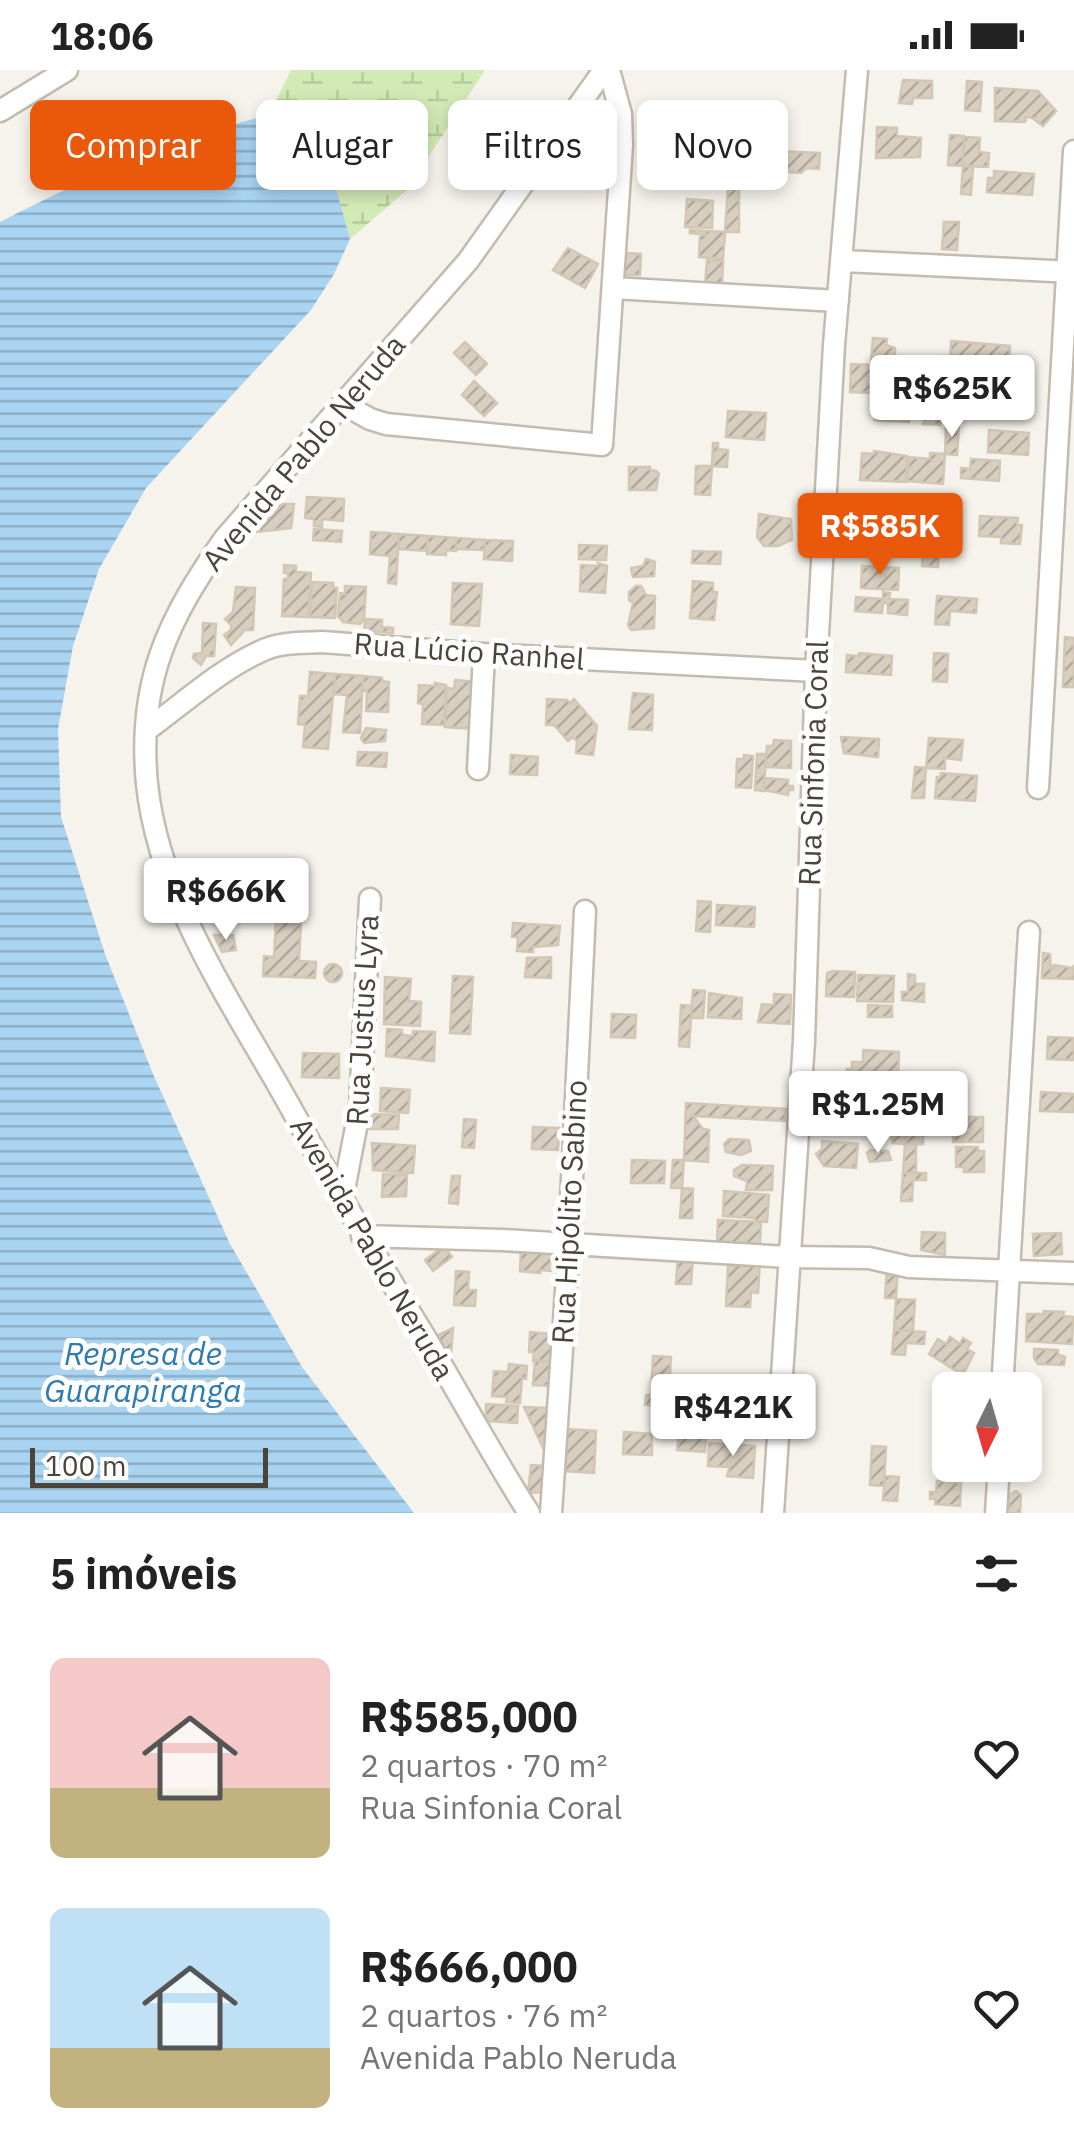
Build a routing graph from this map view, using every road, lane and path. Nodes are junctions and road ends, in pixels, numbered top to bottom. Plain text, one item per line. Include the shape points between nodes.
1 (67, 70) edge
2 (607, 70) edge
3 (857, 70) edge
4 (0, 111) edge
5 (1074, 151) edge
6 (843, 261) junction
7 (1070, 272) edge
8 (613, 288) junction
9 (838, 301) junction
10 (345, 404) junction
11 (484, 654) junction
12 (816, 671) junction
13 (148, 730) junction
14 (478, 769) dead end
15 (1038, 788) dead end
16 (370, 899) dead end
17 (585, 911) dead end
18 (1029, 932) dead end
19 (342, 1200) junction
20 (362, 1236) junction
21 (569, 1244) junction
22 (789, 1258) junction
23 (1008, 1272) junction
24 (1074, 1273) edge
25 (1003, 1372) edge
26 (998, 1482) edge
27 (529, 1513) edge
28 (551, 1513) edge
29 (773, 1513) edge
30 (996, 1513) edge

1 - 4 street
2 - 8 street via 622,128
2 - 10 street, Avenida Pablo Neruda via 468,262
3 - 6 street, Rua Sinfonia Coral
5 - 7 street
6 - 7 street
6 - 9 street, Rua Sinfonia Coral
7 - 15 street
8 - 9 street
8 - 10 street via 602,446 386,424
9 - 12 street, Rua Sinfonia Coral
10 - 13 street, Avenida Pablo Neruda via 202,571 158,652
11 - 12 street, Rua Lúcio Ranhel
11 - 13 street, Rua Lúcio Ranhel via 322,642 269,647 228,669
11 - 14 street
12 - 22 street, Rua Sinfonia Coral
13 - 19 street, Avenida Pablo Neruda via 153,820 189,922
16 - 19 street, Rua Justus Lyra via 360,1106
17 - 21 street, Rua Hipólito Sabino
18 - 23 street
19 - 20 street, Avenida Pablo Neruda
20 - 21 street
20 - 27 street, Avenida Pablo Neruda
21 - 22 street
21 - 28 street, Rua Hipólito Sabino
22 - 23 street via 870,1258
22 - 29 street, Rua Sinfonia Coral
23 - 24 street
23 - 25 street
26 - 30 street

